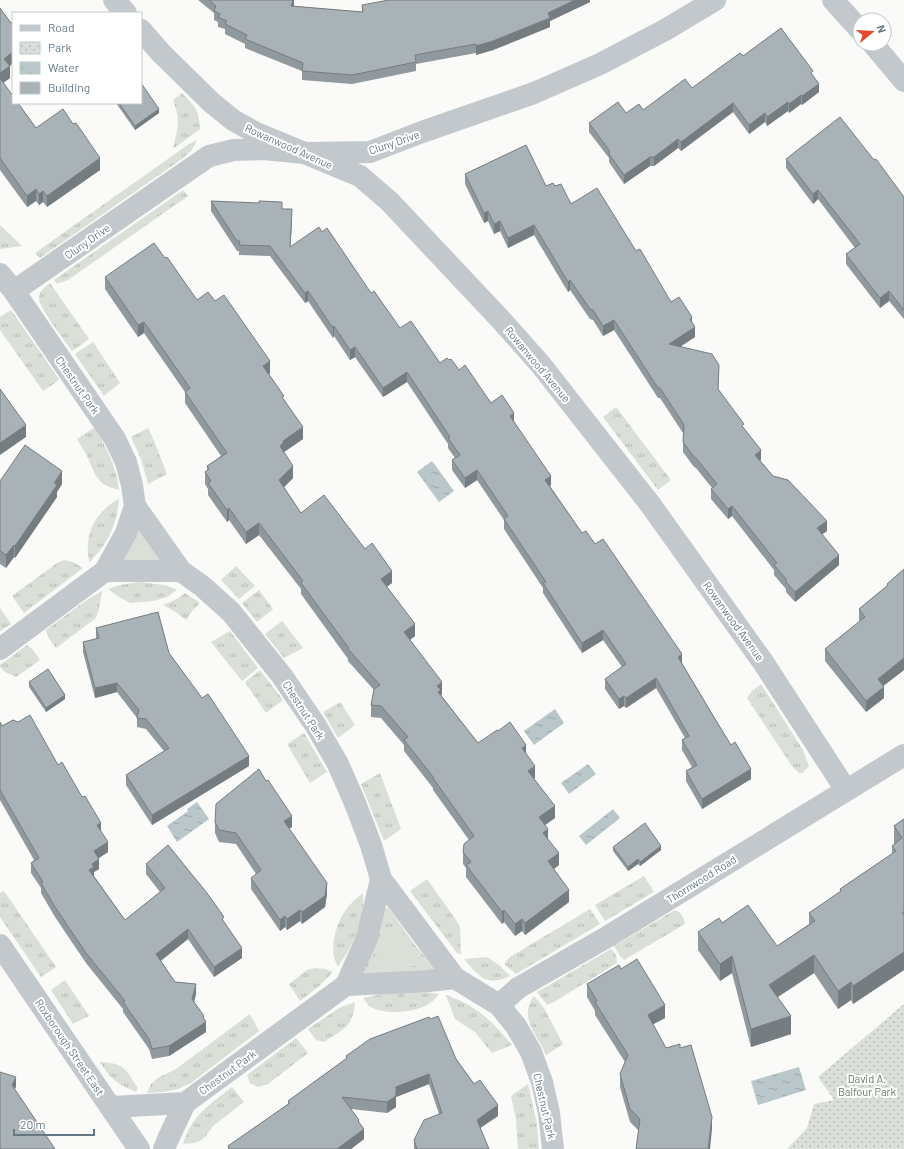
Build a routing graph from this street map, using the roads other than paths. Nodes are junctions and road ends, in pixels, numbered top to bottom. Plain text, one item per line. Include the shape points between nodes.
1 (114, 0) edge
2 (715, 0) edge
3 (833, 0) edge
4 (125, 12) edge
5 (852, 21) edge
6 (142, 31) edge
7 (880, 52) edge
8 (904, 81) edge
9 (305, 153) junction
10 (0, 274) edge
11 (14, 291) junction
12 (135, 506) junction
13 (105, 571) junction
14 (181, 571) junction
15 (0, 649) edge
16 (904, 755) edge
17 (846, 790) junction
18 (381, 879) junction
19 (0, 945) edge
20 (455, 978) junction
21 (346, 985) junction
22 (499, 1004) junction
23 (185, 1103) junction
24 (111, 1107) junction
25 (139, 1149) edge
26 (164, 1149) edge
27 (553, 1149) edge

1 - 4 street
2 - 9 street, Cluny Drive via 633,48 534,93 370,152
3 - 5 street
6 - 9 street, Rowanwood Avenue via 161,54 233,120 256,133
7 - 8 street
9 - 11 street, Cluny Drive via 263,149 234,150 209,156
9 - 17 street, Rowanwood Avenue via 360,176 390,202 541,365 650,504 718,598
10 - 11 street, Chestnut Park
11 - 12 street, Chestnut Park via 115,439 126,462
12 - 13 street, Chestnut Park via 126,533
12 - 14 street, Chestnut Park
13 - 14 street
13 - 15 street, Chestnut Park
14 - 18 street, Chestnut Park via 231,612 282,676 316,726 338,764 355,803
16 - 17 street, Thornwood Road
17 - 22 street, Thornwood Road via 613,933 518,988
18 - 20 street, Chestnut Park
18 - 21 street, Chestnut Park via 367,938
19 - 24 street, Roxborough Street East
20 - 21 street
20 - 22 street, Chestnut Park
21 - 23 street, Chestnut Park
22 - 27 street, Chestnut Park via 516,1026 537,1068 549,1113
23 - 24 street
23 - 26 street, Chestnut Park
24 - 25 street, Roxborough Street East

